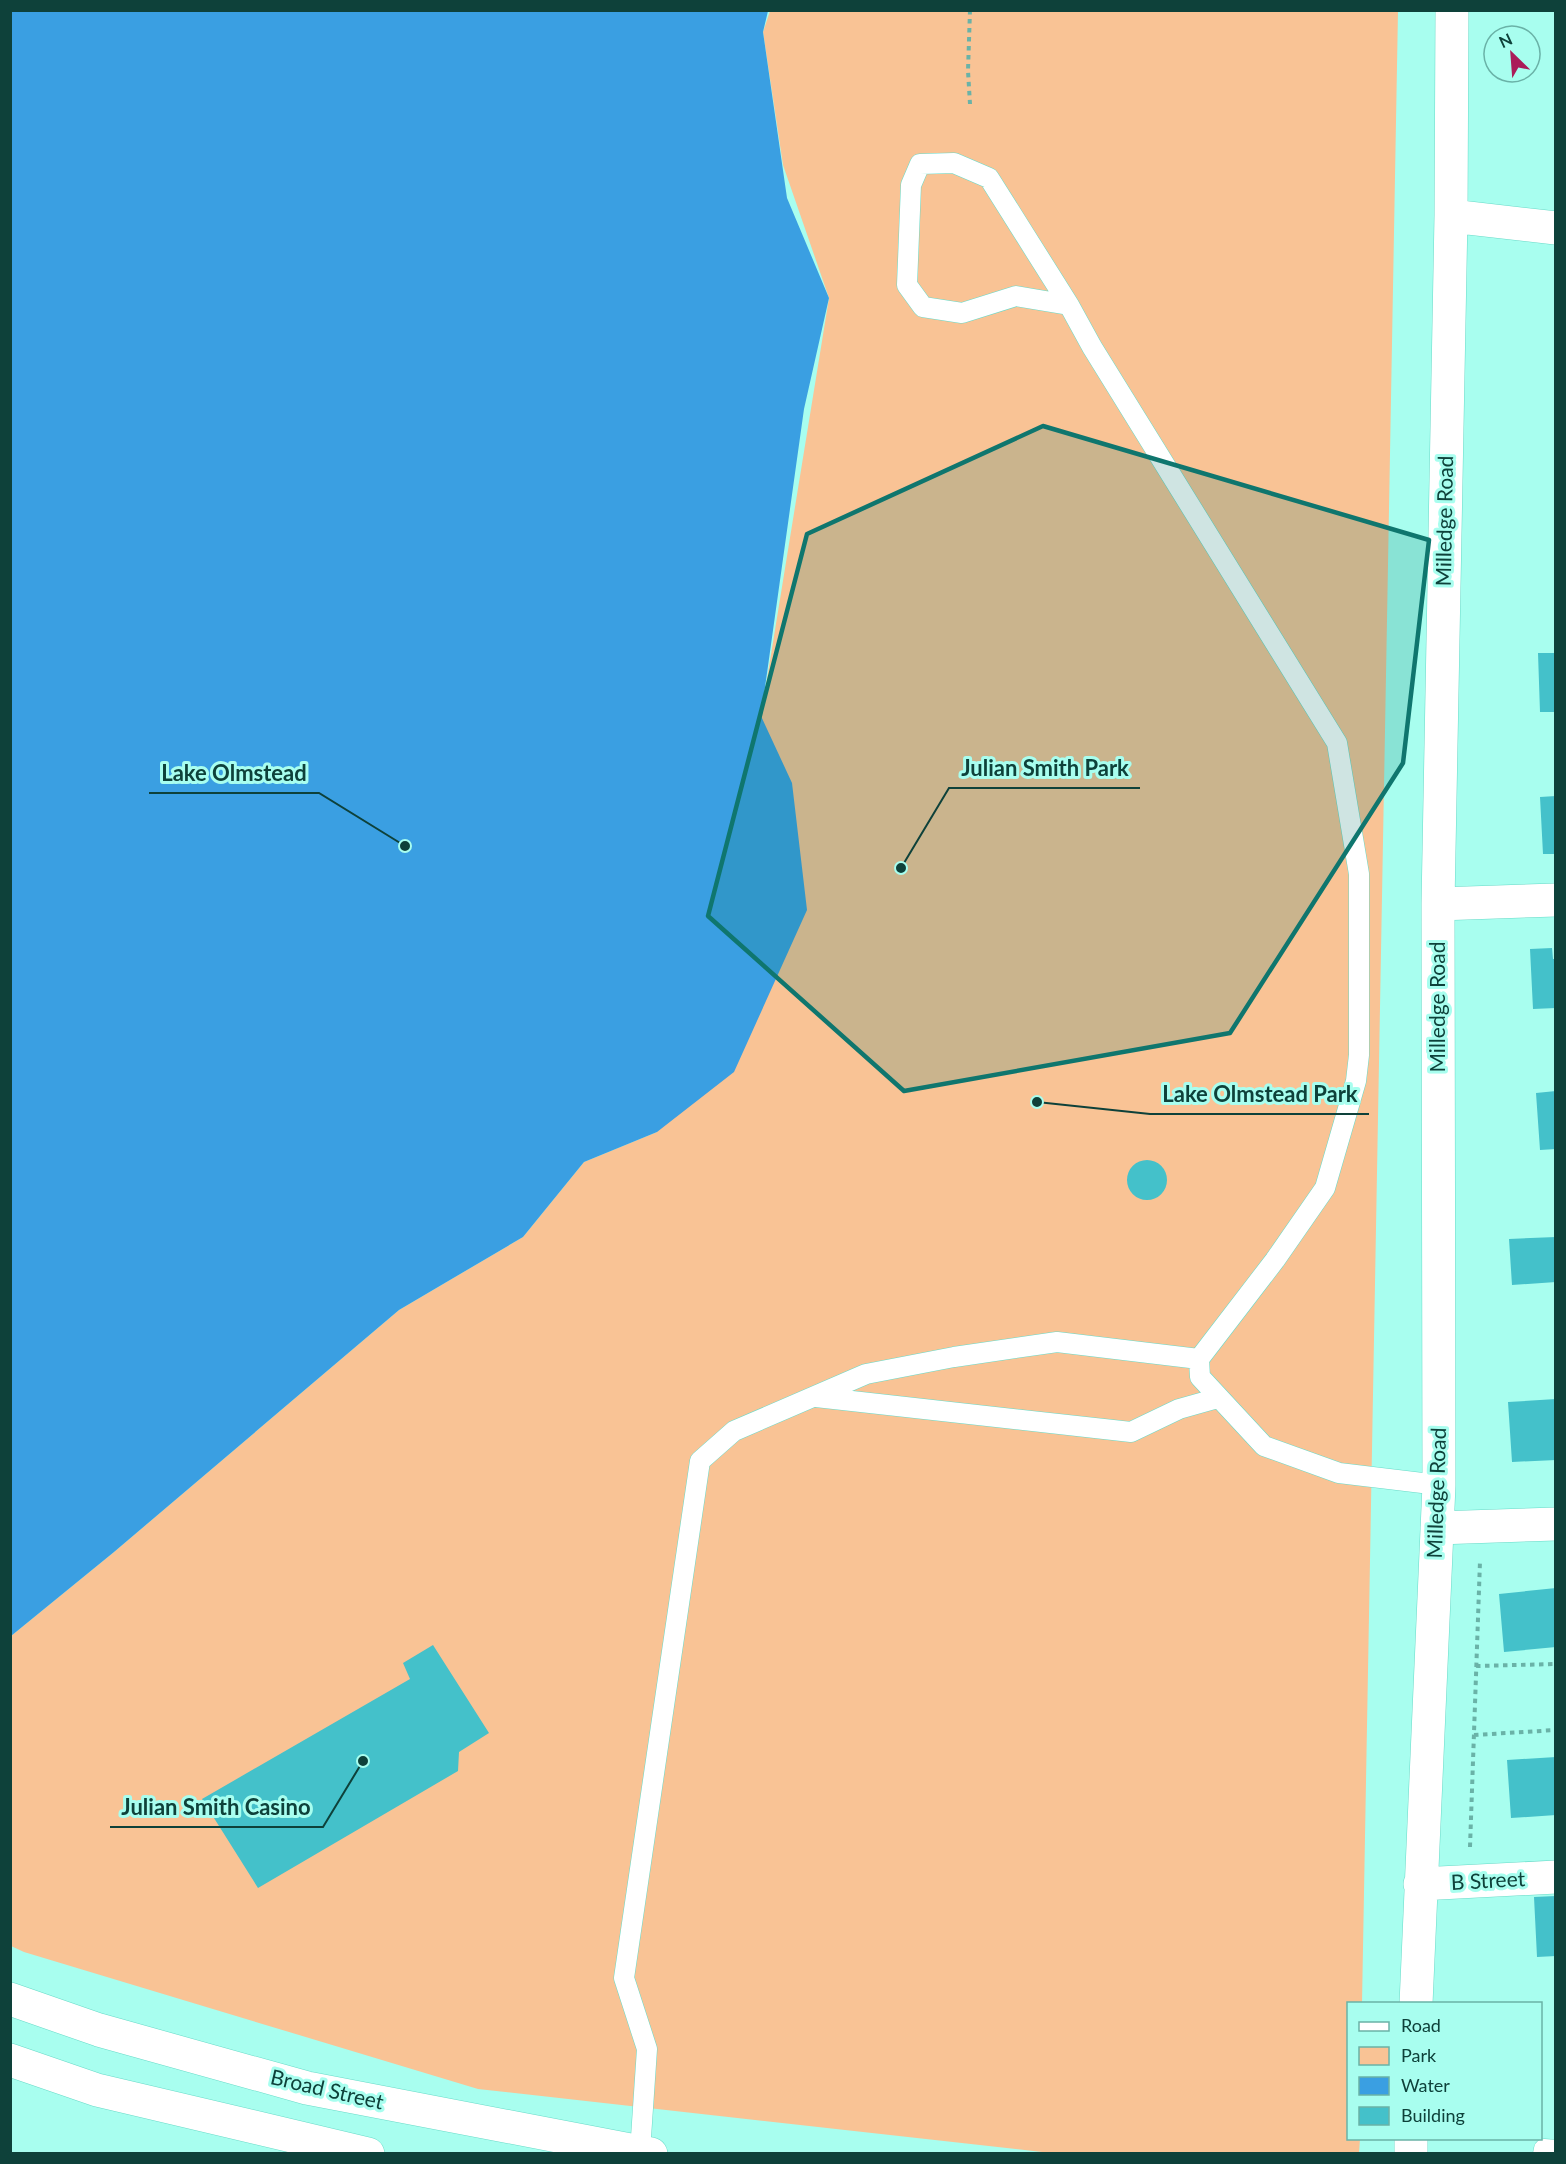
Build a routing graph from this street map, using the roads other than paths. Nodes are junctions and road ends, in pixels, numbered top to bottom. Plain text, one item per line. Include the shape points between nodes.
1 (1452, 10) edge
2 (1451, 216) junction
3 (1556, 228) edge
4 (1069, 305) junction
5 (1556, 900) edge
6 (1438, 904) junction
7 (1199, 1359) junction
8 (812, 1397) junction
9 (1218, 1398) junction
10 (1439, 1485) junction
11 (1556, 1524) edge
12 (1437, 1528) junction
13 (1556, 1877) edge
14 (1420, 1884) junction
15 (10, 1999) edge
16 (1416, 2002) edge
17 (10, 2060) edge
18 (1556, 2150) edge
19 (645, 2153) edge
20 (368, 2154) edge
21 (1543, 2154) edge

1 - 2 street, Milledge Road
2 - 3 street
2 - 6 street, Milledge Road
4 - 4 lane via 989,178 954,163 920,164 912,185 907,285 923,307 962,313 1016,296
4 - 7 lane via 1337,742 1359,873 1357,1072 1325,1188
5 - 6 street
6 - 10 street, Milledge Road
7 - 8 lane via 1057,1342 866,1374
7 - 9 lane via 1200,1377
8 - 9 lane via 1131,1432 1179,1409
8 - 19 lane via 734,1431 700,1461 624,1978 648,2049
9 - 10 lane via 1264,1446 1339,1473
10 - 12 street, Milledge Road
11 - 12 street
12 - 14 street, Milledge Road
13 - 14 street, B Street
14 - 16 street, Milledge Road
15 - 19 street, Broad Street via 99,2030 307,2088
17 - 20 street via 97,2090
18 - 21 lane via 1544,2149

